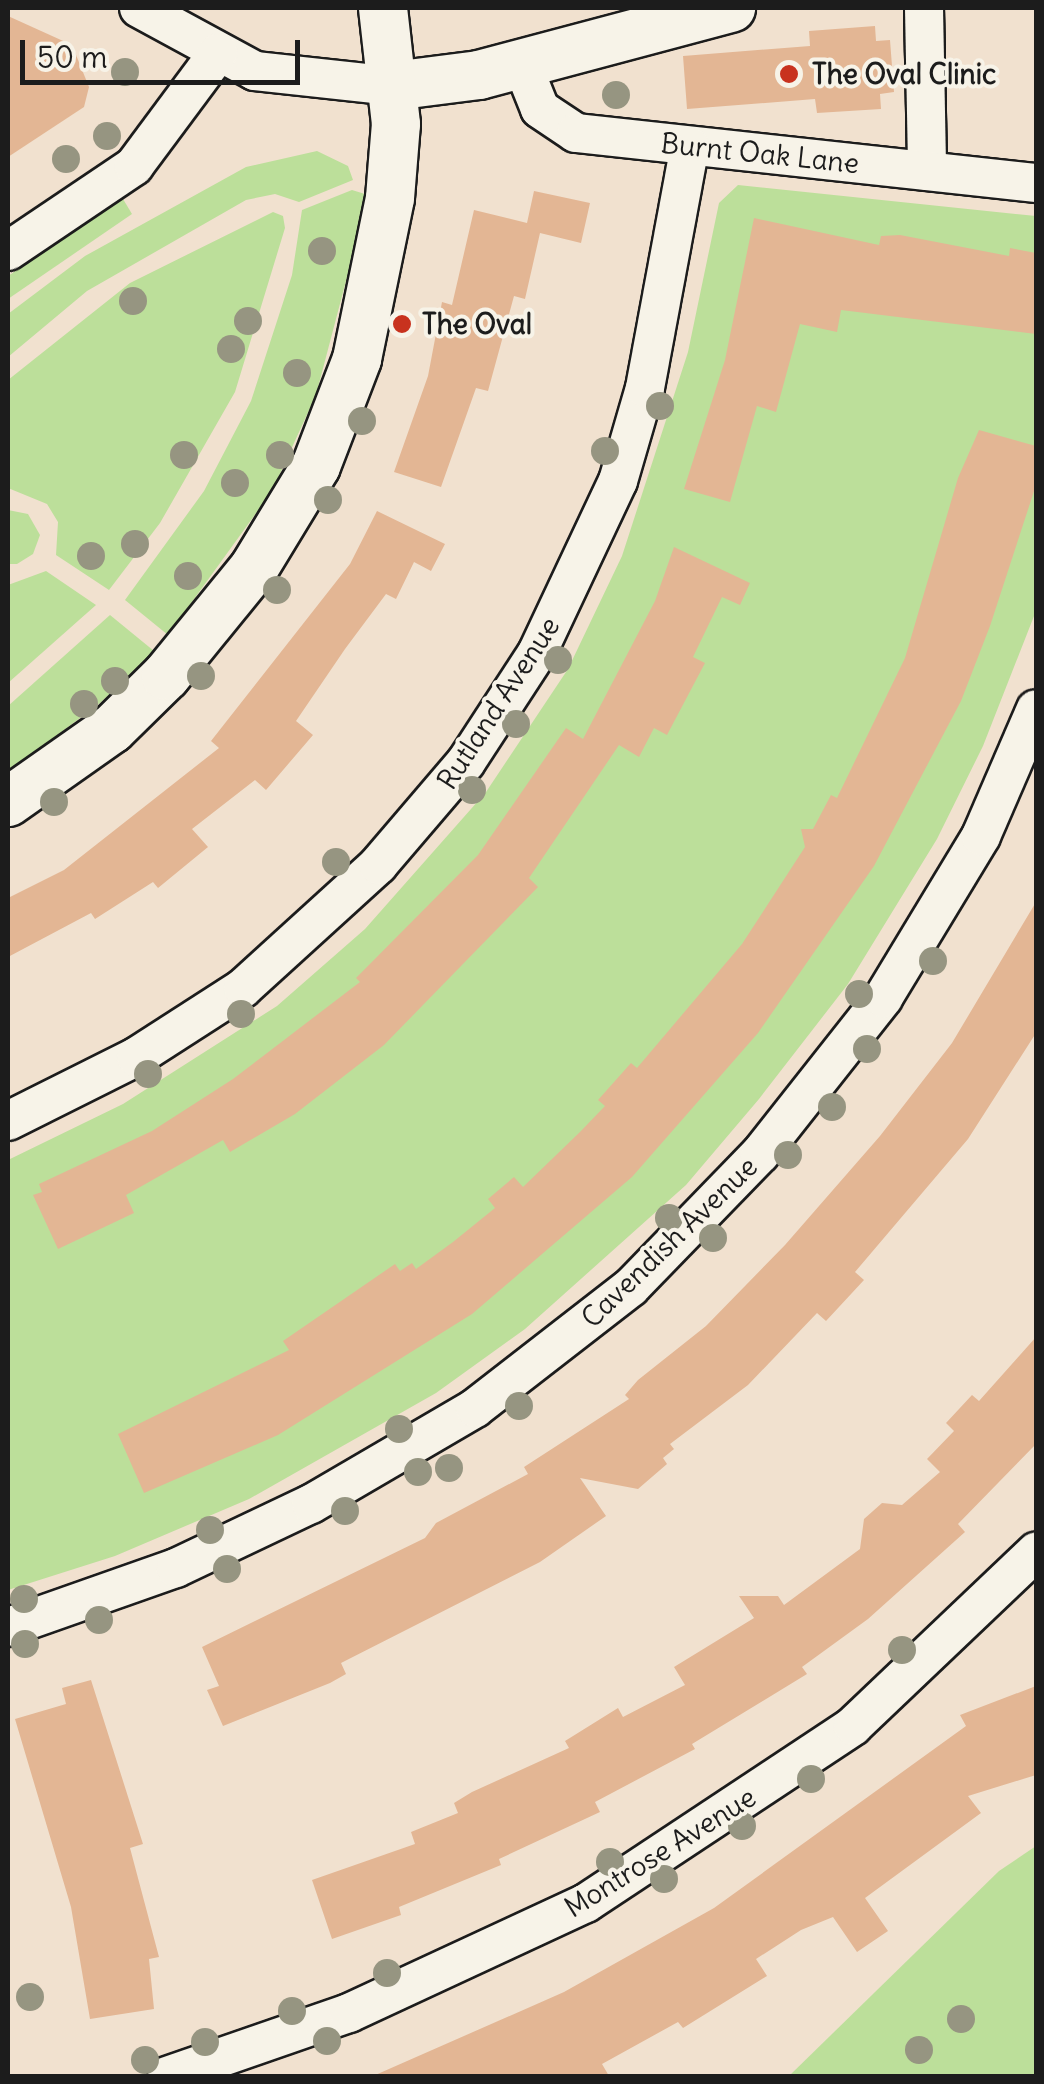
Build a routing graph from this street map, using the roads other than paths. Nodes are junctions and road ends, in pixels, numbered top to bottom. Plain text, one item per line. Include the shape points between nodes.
1 (139, 8) edge
2 (383, 8) edge
3 (730, 8) edge
4 (924, 8) edge
5 (218, 53) junction
6 (522, 64) junction
7 (393, 86) junction
8 (690, 146) junction
9 (927, 171) junction
10 (1036, 183) edge
11 (8, 252) edge
12 (1036, 708) edge
13 (8, 802) edge
14 (8, 1121) edge
15 (1035, 1557) edge
16 (8, 1628) edge
17 (167, 2076) edge

1 - 5 street
2 - 7 street
3 - 6 street
4 - 9 street
5 - 7 street via 277,77
5 - 11 street via 134,166
6 - 7 street
6 - 8 street, Burnt Oak Lane via 532,98 564,130
7 - 13 street via 395,155 382,248 357,358 316,466 254,568 166,676 112,729
8 - 9 street, Burnt Oak Lane
8 - 14 street, Rutland Avenue via 645,388 618,481 546,636 466,762 378,866 243,988 136,1057
9 - 10 street, Burnt Oak Lane
12 - 16 street, Cavendish Avenue via 981,836 883,998 760,1154 631,1286 476,1408 312,1504 176,1568
15 - 17 street, Montrose Avenue via 854,1726 586,1903 349,2013

